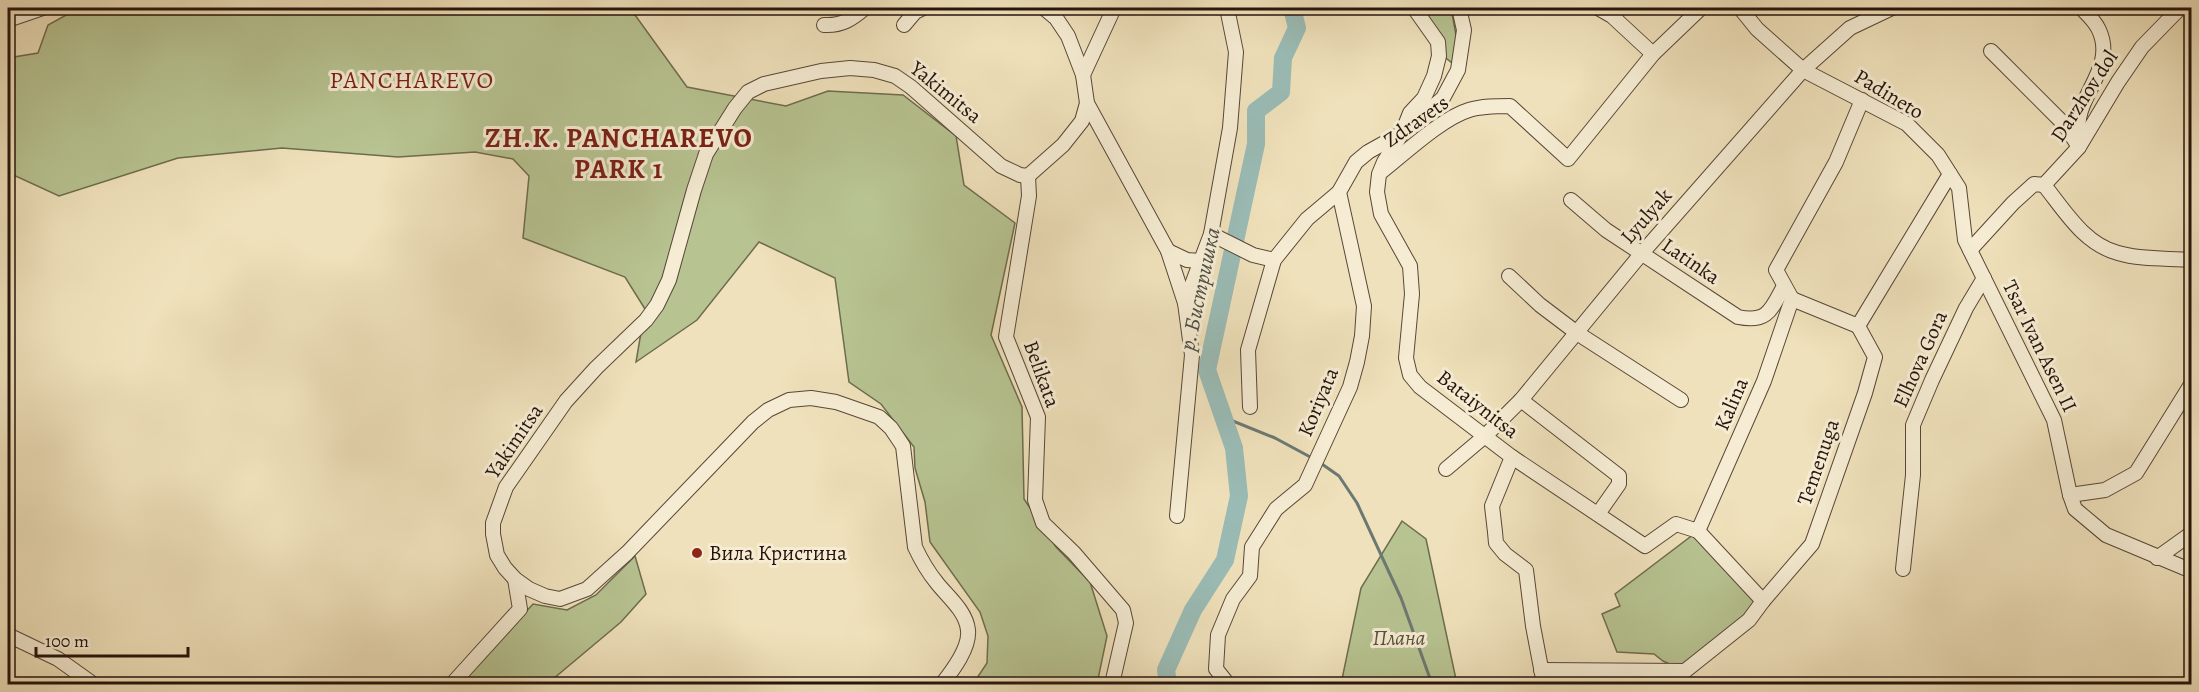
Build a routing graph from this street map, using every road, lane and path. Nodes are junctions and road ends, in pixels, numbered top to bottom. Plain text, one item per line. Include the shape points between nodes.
1 (43, 8) edge
2 (865, 8) edge
3 (923, 8) edge
4 (1044, 8) edge
5 (1114, 8) edge
6 (1227, 8) edge
7 (1414, 8) edge
8 (1459, 8) edge
9 (1598, 8) edge
10 (1701, 8) edge
11 (1740, 8) edge
12 (1892, 8) edge
13 (2081, 8) edge
14 (2180, 8) edge
15 (8, 20) edge
16 (824, 25) dead end
17 (904, 25) dead end
18 (1991, 51) dead end
19 (1653, 54) junction
20 (1803, 70) junction
21 (1083, 75) junction
22 (1862, 100) junction
23 (1087, 103) junction
24 (1402, 133) junction
25 (2079, 147) junction
26 (1379, 174) junction
27 (1950, 174) junction
28 (1028, 176) junction
29 (2044, 185) junction
30 (1339, 192) junction
31 (1571, 200) dead end
32 (1217, 237) junction
33 (1970, 250) junction
34 (1168, 251) junction
35 (1642, 253) junction
36 (1274, 260) junction
37 (2192, 260) edge
38 (1200, 261) junction
39 (1509, 276) dead end
40 (1984, 278) junction
41 (1784, 286) junction
42 (1792, 299) junction
43 (1185, 303) junction
44 (1858, 326) junction
45 (1576, 333) junction
46 (2192, 383) edge
47 (1521, 400) junction
48 (1681, 400) dead end
49 (1250, 407) dead end
50 (1485, 436) junction
51 (1512, 457) junction
52 (1446, 469) dead end
53 (2070, 495) junction
54 (1598, 514) junction
55 (1178, 516) dead end
56 (1698, 531) junction
57 (2192, 533) edge
58 (2157, 558) junction
59 (1903, 569) dead end
60 (2192, 571) edge
61 (515, 579) junction
62 (1763, 601) junction
63 (8, 635) edge
64 (1541, 670) junction
65 (93, 684) edge
66 (452, 684) edge
67 (942, 684) edge
68 (1112, 684) edge
69 (1228, 684) edge
70 (1544, 684) edge

1 - 15 street
2 - 16 street via 847,22
3 - 17 street
4 - 21 street via 1068,36
5 - 21 street
6 - 32 street via 1236,52
7 - 24 street via 1438,42 1439,57 1424,98 1410,113
8 - 24 street via 1464,30 1458,70 1443,98
9 - 19 street
10 - 19 street
11 - 20 street, Padineto via 1757,30
12 - 20 street, Lyulyak via 1850,28
13 - 25 street via 2099,31 2103,51 2100,69 2078,119
14 - 25 street, Darzhov dol via 2133,61
18 - 25 street via 2064,124
19 - 26 street, Zdravets via 1568,159 1510,106 1481,106 1450,119
20 - 22 street, Padineto
20 - 35 street, Lyulyak
21 - 23 street
22 - 27 street, Padineto via 1907,124 1938,155
22 - 41 street via 1836,162 1776,270
23 - 28 street via 1082,121 1063,145
23 - 34 street
24 - 26 street, Bataiynitsa
24 - 30 street via 1356,162
25 - 29 street, Darzhov dol
26 - 50 street, Bataiynitsa via 1381,214 1410,266 1412,294 1406,358 1410,375
27 - 33 street, Padineto via 1959,188 1965,240
27 - 44 street
28 - 61 street, Yakimitsa via 1001,166 895,76 850,68 820,71 764,84 748,92 706,154 669,280 657,305 566,401 506,487 493,534 497,555
28 - 68 street, Belikata via 1029,196 1006,337 1038,417 1035,500 1043,523 1123,610 1126,623
29 - 33 street, Darzhov dol via 2034,184
29 - 37 street via 2097,244 2128,255
30 - 36 street via 1307,219
30 - 69 street, Koriyata via 1364,306 1358,362 1305,485 1276,509 1252,547 1250,576 1233,599 1218,635 1216,669
31 - 35 street, Latinka via 1606,230
32 - 36 street via 1253,255
32 - 38 street
33 - 40 street, Tsar Ivan Asen II
34 - 38 street
34 - 43 street
35 - 41 street, Latinka via 1738,317 1752,320 1764,316
35 - 45 street, Lyulyak
36 - 49 street via 1248,350
38 - 43 street
39 - 45 street
40 - 53 street, Tsar Ivan Asen II via 2054,420
40 - 59 street, Elhova Gora via 1966,308 1914,425
41 - 42 street
42 - 44 street
42 - 56 street, Kalina via 1764,381
43 - 55 street via 1192,355
44 - 62 street, Temenuga via 1875,357 1812,544
45 - 47 street, Lyulyak
45 - 48 street
46 - 53 street via 2136,473 2105,490
47 - 50 street, Lyulyak
47 - 54 street via 1619,476 1619,484
50 - 51 street, Bataiynitsa
50 - 52 street, Lyulyak
51 - 54 street, Bataiynitsa
51 - 64 street via 1492,506 1494,532 1505,554 1526,570
53 - 58 street, Tsar Ivan Asen II via 2075,509 2106,535
54 - 56 street, Bataiynitsa via 1645,546 1676,524
56 - 62 street
57 - 58 street
58 - 60 street, Tsar Ivan Asen II
61 - 66 street via 520,609
61 - 67 street, Yakimitsa via 537,594 560,599 587,589 768,410 789,400 836,402 879,417 903,446 915,547 921,562 963,615 968,631 964,648
62 - 64 street, Temenuga via 1749,620 1685,671
63 - 65 street via 58,658
64 - 70 street

